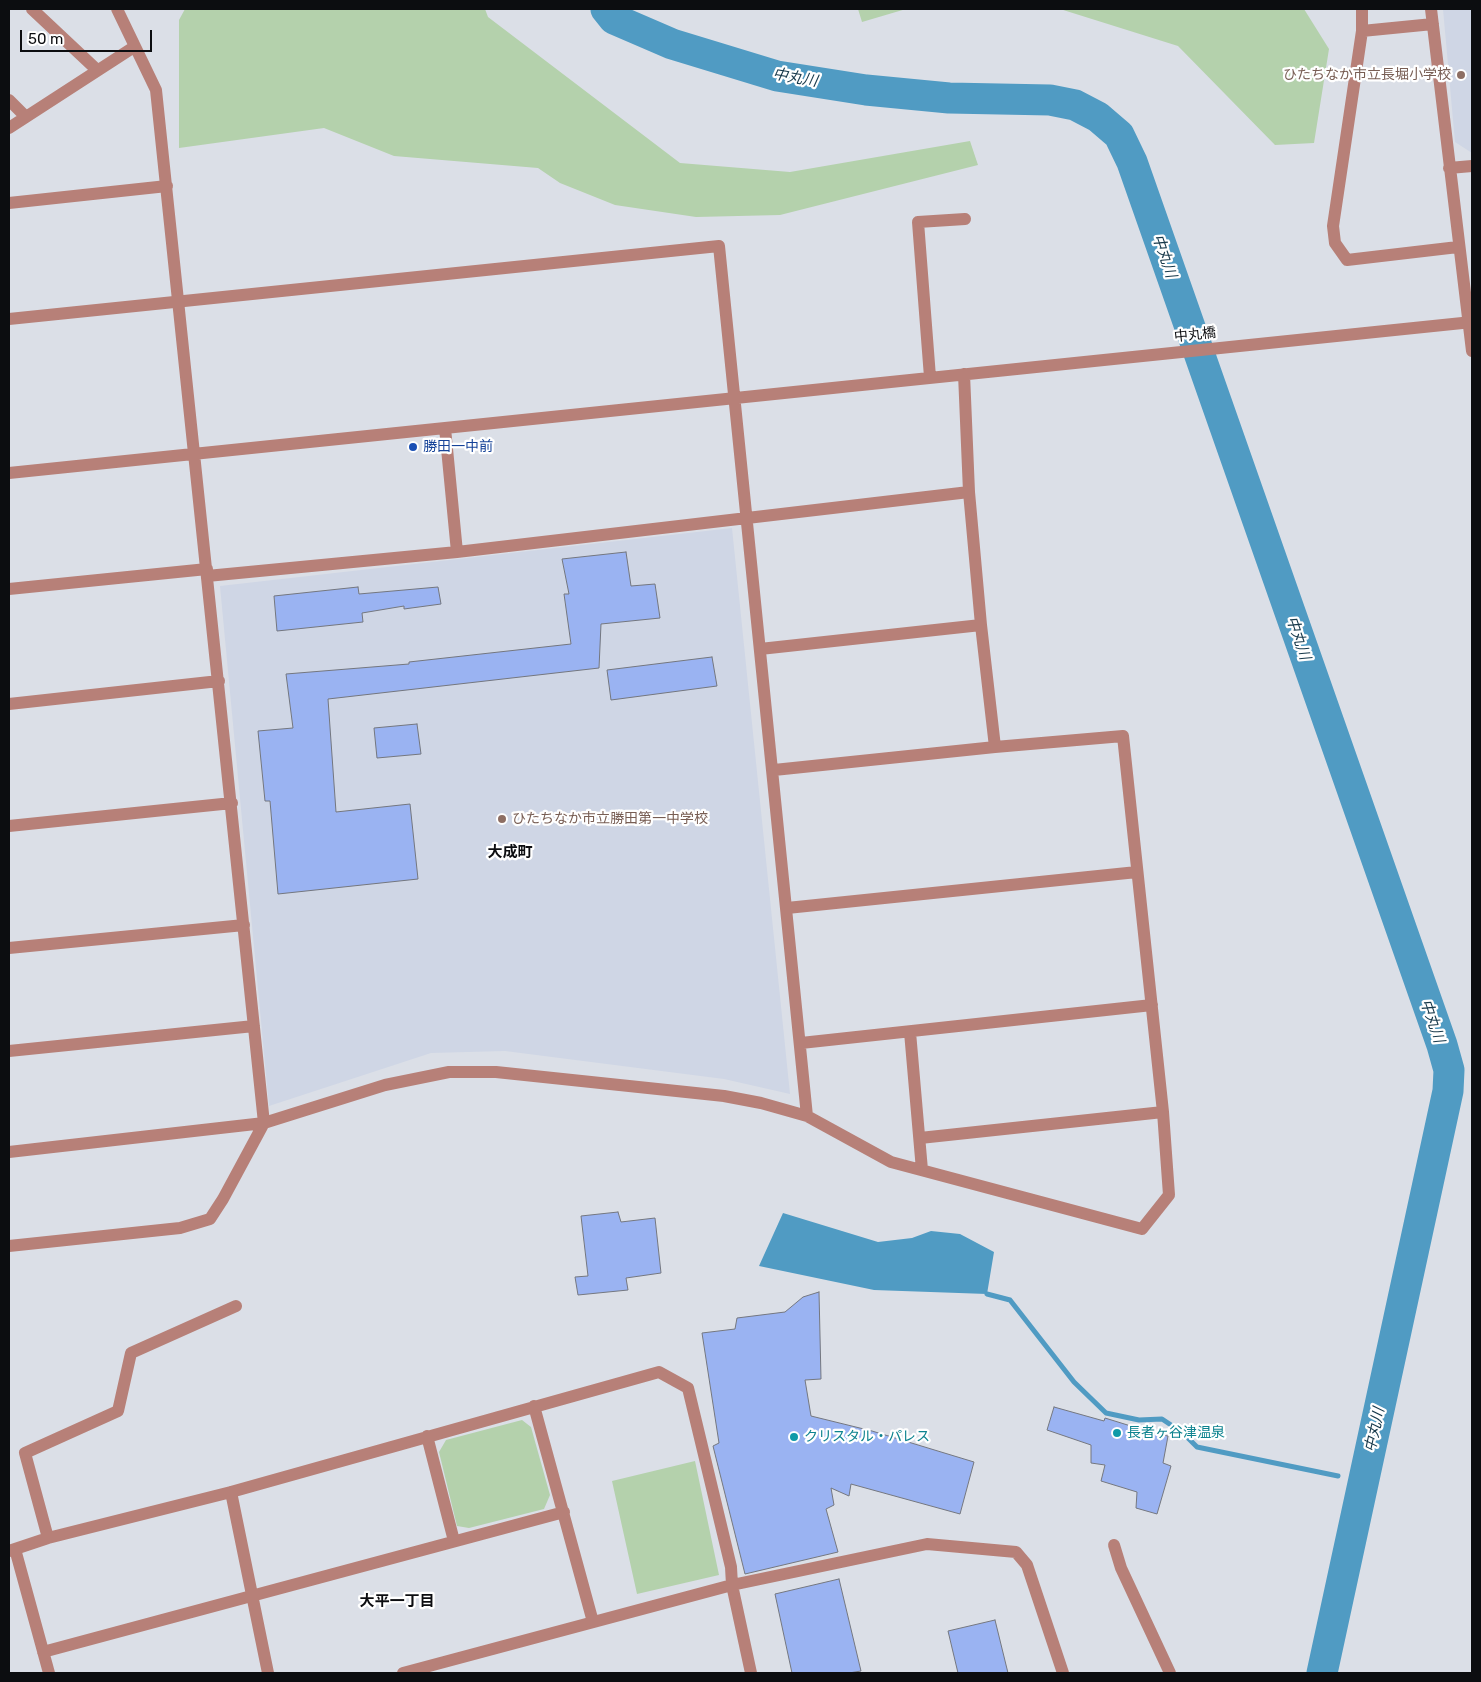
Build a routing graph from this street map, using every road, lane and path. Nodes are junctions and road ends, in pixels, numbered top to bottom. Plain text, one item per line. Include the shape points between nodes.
1 (32, 9) edge
2 (1362, 9) edge
3 (1431, 9) edge
4 (122, 12) edge
5 (1433, 24) junction
6 (1362, 32) junction
7 (134, 47) junction
8 (97, 70) junction
9 (9, 100) edge
10 (26, 117) junction
11 (9, 128) edge
12 (1472, 166) edge
13 (1449, 168) junction
14 (167, 186) junction
15 (9, 203) edge
16 (966, 219) dead end
17 (1458, 247) junction
18 (179, 300) junction
19 (9, 319) edge
20 (1470, 322) edge
21 (1472, 351) edge
22 (964, 374) junction
23 (930, 377) junction
24 (735, 398) junction
25 (445, 428) junction
26 (194, 454) junction
27 (9, 473) edge
28 (969, 492) junction
29 (748, 516) junction
30 (457, 552) junction
31 (207, 573) junction
32 (9, 589) edge
33 (981, 625) junction
34 (760, 649) junction
35 (219, 681) junction
36 (9, 704) edge
37 (995, 747) junction
38 (774, 770) junction
39 (232, 803) junction
40 (9, 826) edge
41 (1138, 872) junction
42 (787, 908) junction
43 (244, 925) junction
44 (9, 948) edge
45 (1152, 1006) junction
46 (254, 1026) junction
47 (910, 1032) junction
48 (801, 1043) junction
49 (9, 1052) edge
50 (1163, 1112) junction
51 (807, 1116) junction
52 (264, 1123) junction
53 (920, 1138) junction
54 (9, 1152) edge
55 (922, 1170) junction
56 (9, 1246) edge
57 (236, 1306) dead end
58 (534, 1406) junction
59 (427, 1436) junction
60 (231, 1492) junction
61 (564, 1512) junction
62 (48, 1538) junction
63 (454, 1541) junction
64 (1114, 1546) dead end
65 (12, 1550) edge
66 (732, 1585) junction
67 (251, 1596) junction
68 (593, 1622) junction
69 (43, 1652) junction
70 (49, 1673) edge
71 (268, 1673) edge
72 (403, 1673) edge
73 (751, 1673) edge
74 (1064, 1673) edge
75 (1170, 1673) edge

1 - 8 street
2 - 6 street
3 - 5 street
4 - 7 street
5 - 6 street
5 - 13 street
6 - 17 street via 1333,226 1335,243 1347,260
7 - 8 street
7 - 14 street via 156,90
8 - 10 street
9 - 10 street
10 - 11 street
12 - 13 street
13 - 17 street
14 - 15 street
14 - 18 street
16 - 23 street via 918,222
17 - 20 street
18 - 19 street
18 - 24 street via 719,246
18 - 26 street
20 - 21 street
20 - 22 street, 中丸橋
22 - 23 street, 中丸橋
22 - 28 street
23 - 24 street, 中丸橋
24 - 25 street, 中丸橋
24 - 29 street
25 - 26 street, 中丸橋
25 - 30 street
26 - 27 street, 中丸橋
26 - 31 street
28 - 29 street
28 - 33 street
29 - 30 street
29 - 34 street
30 - 31 street
31 - 32 street
31 - 35 street
33 - 34 street
33 - 37 street
34 - 38 street
35 - 36 street
35 - 39 street
37 - 38 street
37 - 41 street via 1122,736
38 - 42 street
39 - 40 street
39 - 43 street
41 - 42 street
41 - 45 street
42 - 48 street
43 - 44 street
43 - 46 street
45 - 47 street
45 - 50 street
46 - 49 street
46 - 52 street
47 - 48 street
47 - 53 street
48 - 51 street
50 - 53 street
50 - 55 street via 1169,1195 1142,1229
51 - 52 street via 724,1096 496,1072 449,1072 385,1085
51 - 55 street via 891,1162
52 - 54 street
52 - 56 street via 210,1219 180,1228
53 - 55 street
57 - 62 street via 131,1353 118,1411 25,1453
58 - 59 street
58 - 61 street
58 - 66 street via 659,1372 688,1388
59 - 60 street
59 - 63 street
60 - 62 street
60 - 67 street
61 - 63 street
61 - 68 street
62 - 65 street
63 - 67 street
64 - 75 street
65 - 69 street
66 - 68 street
66 - 73 street
66 - 74 street via 927,1544 1016,1552 1026,1565
67 - 69 street
67 - 71 street
68 - 72 street
69 - 70 street

